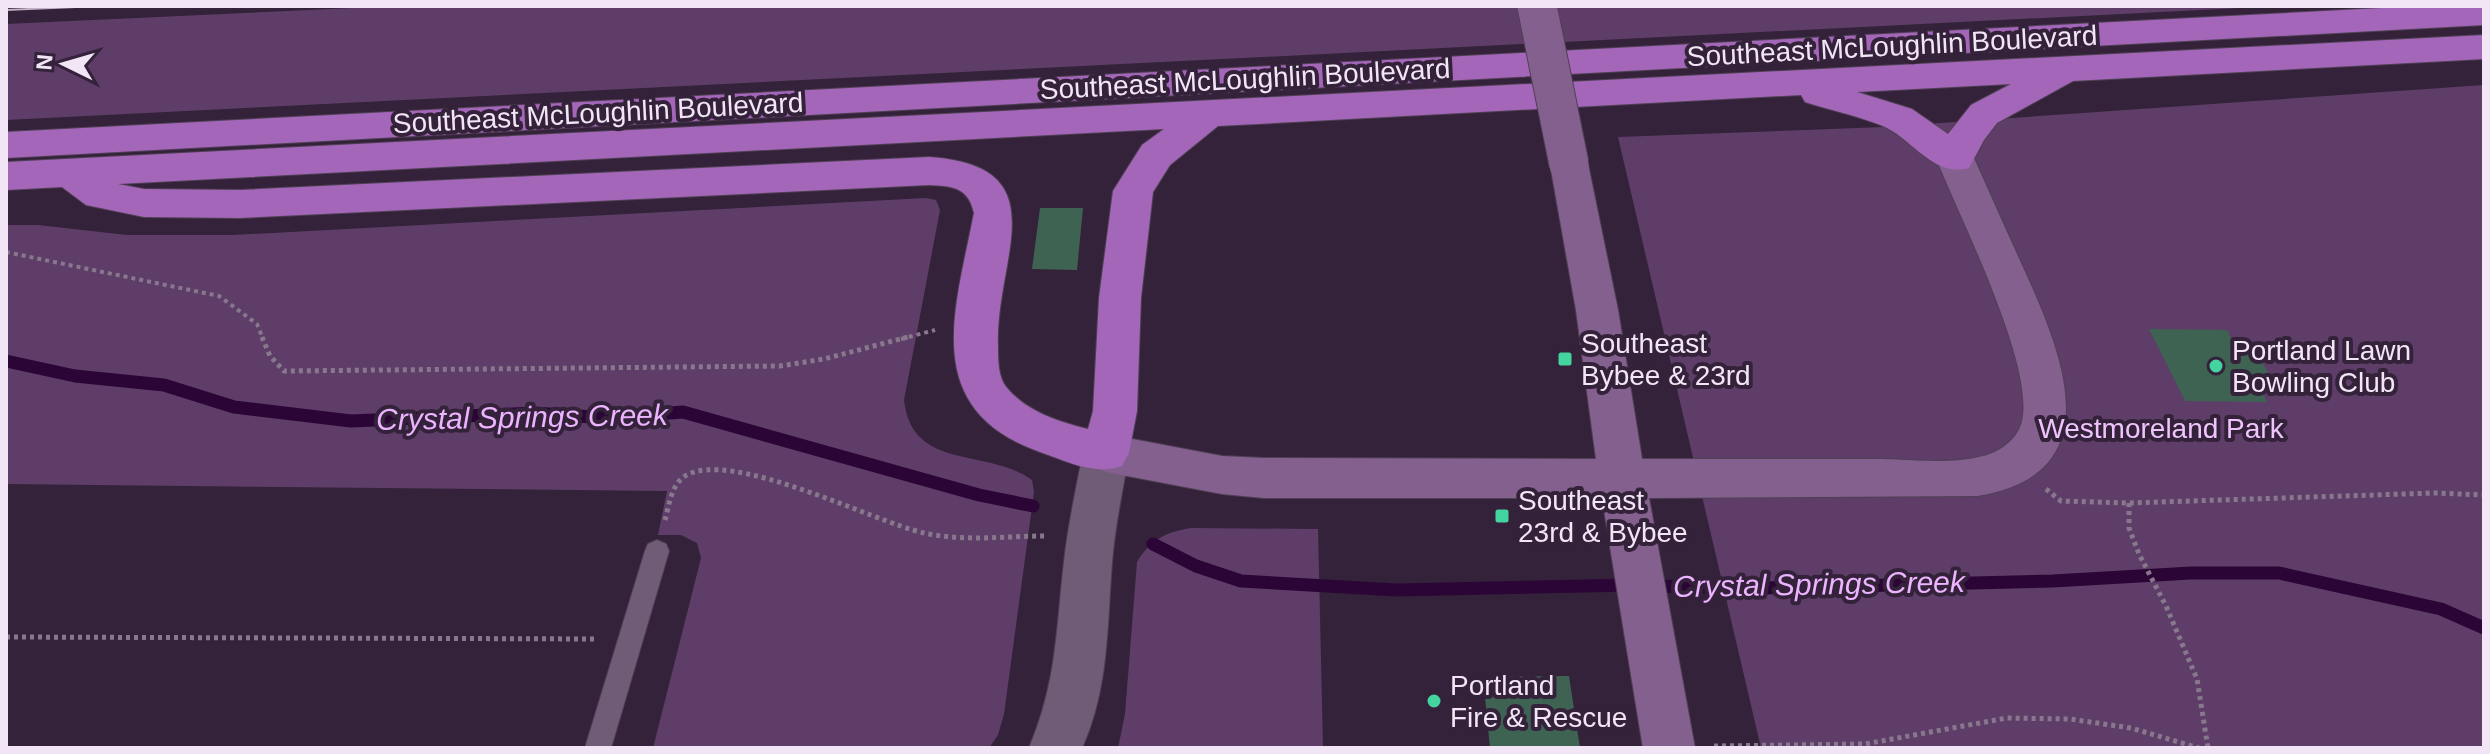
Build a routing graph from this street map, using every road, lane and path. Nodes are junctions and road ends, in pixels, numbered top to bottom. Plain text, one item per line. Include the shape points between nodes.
1 (1537, 6) edge
2 (2484, 14) edge
3 (2484, 47) edge
4 (2068, 69) junction
5 (1780, 83) junction
6 (1211, 112) junction
7 (6, 145) edge
8 (1955, 158) junction
9 (71, 173) junction
10 (6, 176) edge
11 (6, 252) edge
12 (977, 319) junction
13 (1106, 453) junction
14 (2014, 464) junction
15 (1623, 479) junction
16 (2484, 495) edge
17 (2129, 503) junction
18 (1091, 536) junction
19 (657, 551) joint
20 (6, 637) edge
21 (630, 639) junction
22 (1669, 746) edge
23 (598, 748) edge
24 (1055, 748) edge
25 (2199, 748) edge
26 (2208, 748) edge

1 - 15 main road, bridge via 1597,310
2 - 7 highway, Southeast McLoughlin Boulevard
3 - 4 highway, Southeast McLoughlin Boulevard
4 - 5 highway, Southeast McLoughlin Boulevard
4 - 8 highway via 1984,114
5 - 6 highway, Southeast McLoughlin Boulevard
5 - 8 highway via 1899,118
6 - 9 highway, Southeast McLoughlin Boulevard
6 - 13 highway via 1156,155 1133,191 1120,298 1115,411
8 - 14 main road via 2043,373 2048,404 2043,429 2032,450
9 - 10 highway, Southeast McLoughlin Boulevard
9 - 12 highway via 100,195 144,203 226,204 957,173 979,181 991,196 994,213
11 - 12 path via 219,296 257,324 270,356 284,371 780,366
12 - 13 highway via 979,376 990,400 1022,424
13 - 15 main road via 1264,478
13 - 18 street
14 - 15 main road via 1971,478
14 - 17 path via 2061,501
15 - 22 main road
16 - 17 path
17 - 26 path via 2129,528 2139,554 2197,679
18 - 19 path via 925,533 766,479 706,469 685,475 672,493
18 - 24 street via 1077,678
19 - 21 lane
20 - 21 path
21 - 23 lane
22 - 25 path via 1865,744 2007,718 2116,726

